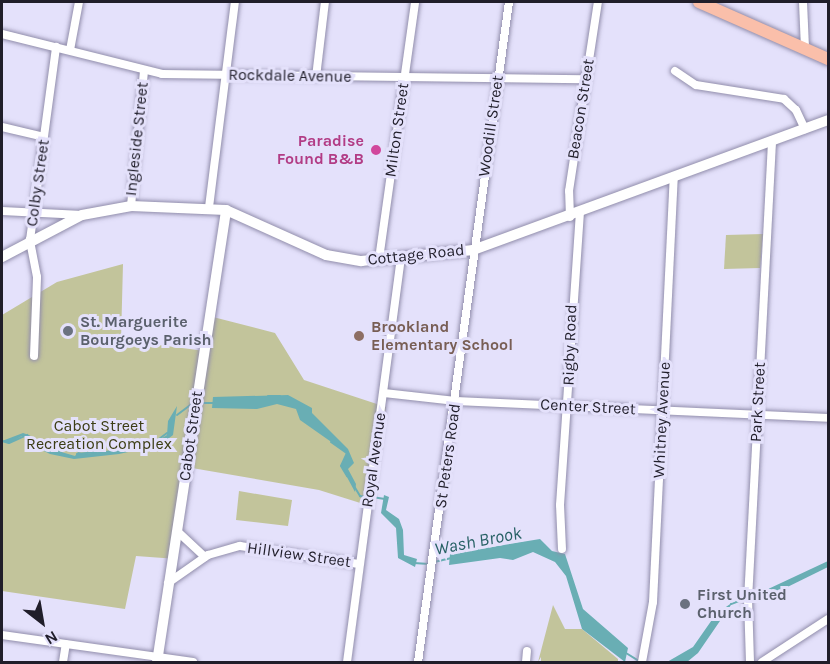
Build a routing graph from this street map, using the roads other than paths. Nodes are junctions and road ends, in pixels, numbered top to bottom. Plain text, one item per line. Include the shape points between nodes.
1 (79, 2) edge
2 (236, 2) edge
3 (325, 2) edge
4 (416, 2) edge
5 (509, 2) edge
6 (598, 2) edge
7 (699, 2) edge
8 (803, 2) edge
9 (2, 34) edge
10 (56, 46) junction
11 (805, 48) junction
12 (70, 50) junction
13 (828, 59) edge
14 (144, 71) junction
15 (675, 72) dead end
16 (224, 76) junction
17 (315, 77) junction
18 (405, 78) junction
19 (498, 78) junction
20 (584, 79) junction
21 (828, 120) edge
22 (2, 127) edge
23 (805, 129) junction
24 (44, 137) junction
25 (772, 141) junction
26 (675, 177) junction
27 (131, 206) junction
28 (209, 207) junction
29 (226, 210) junction
30 (2, 211) edge
31 (34, 211) junction
32 (82, 215) junction
33 (575, 215) junction
34 (30, 240) junction
35 (473, 250) junction
36 (2, 257) edge
37 (401, 257) junction
38 (379, 259) junction
39 (34, 356) dead end
40 (384, 393) junction
41 (456, 401) junction
42 (568, 406) junction
43 (663, 410) junction
44 (758, 415) junction
45 (828, 418) edge
46 (177, 531) junction
47 (562, 549) dead end
48 (205, 557) junction
49 (359, 564) junction
50 (168, 583) junction
51 (828, 619) edge
52 (2, 635) edge
53 (66, 644) junction
54 (527, 651) dead end
55 (158, 660) edge
56 (63, 663) edge
57 (193, 663) edge
58 (347, 663) edge
59 (418, 663) edge
60 (526, 663) edge
61 (642, 663) edge
62 (750, 663) edge
63 (762, 663) edge

1 - 12 street
2 - 16 street
3 - 17 street
4 - 18 street, Milton Street
5 - 19 street, Woodill Street
6 - 20 street, Beacon Street
7 - 11 main road
8 - 11 street
9 - 10 street, Rockdale Avenue
10 - 12 street, Rockdale Avenue
10 - 24 street, Colby Street
11 - 13 main road
12 - 14 street, Rockdale Avenue
14 - 16 street, Rockdale Avenue
14 - 27 street, Ingleside Street
15 - 23 street via 696,85 784,99 796,110
16 - 17 street, Rockdale Avenue
16 - 28 street
17 - 18 street, Rockdale Avenue
18 - 19 street, Rockdale Avenue
18 - 38 street, Milton Street
19 - 20 street, Rockdale Avenue
19 - 35 street, Woodill Street
20 - 33 street, Beacon Street via 569,191
21 - 23 main road, Cottage Road
22 - 24 street
23 - 25 main road, Cottage Road
24 - 31 street, Colby Street
25 - 26 main road, Cottage Road
25 - 44 street, Park Street
26 - 33 main road, Cottage Road
26 - 43 street, Whitney Avenue
27 - 28 main road, Cottage Road
27 - 32 main road, Cottage Road
28 - 29 main road, Cottage Road
29 - 38 main road, Cottage Road via 326,255 361,261
29 - 46 main road, Cabot Street
30 - 31 street
31 - 32 street
31 - 34 street, Colby Street
32 - 34 main road, Cottage Road
33 - 35 main road, Cottage Road
33 - 42 street, Rigby Road
34 - 36 main road, Cottage Road
34 - 39 street, Colby Street via 36,277
35 - 37 main road, Cottage Road
35 - 41 street, St Peters Road
37 - 38 main road, Cottage Road
37 - 40 street, Royal Avenue
40 - 41 street, Center Street
40 - 49 street, Royal Avenue
41 - 42 street, Center Street
41 - 59 street, St Peters Road
42 - 43 street, Center Street
42 - 47 street, Rigby Road via 560,505
43 - 44 street, Center Street
43 - 61 street, Whitney Avenue via 653,602
44 - 45 street, Center Street
44 - 62 street, Park Street via 748,600
46 - 48 street
46 - 50 main road, Cabot Street
48 - 49 street, Hillview Street via 226,548 249,546
48 - 50 street, Hillview Street
49 - 58 street, Royal Avenue
50 - 55 main road, Cabot Street
51 - 63 street
52 - 53 street
53 - 55 street
53 - 56 street
54 - 60 street
55 - 57 street

